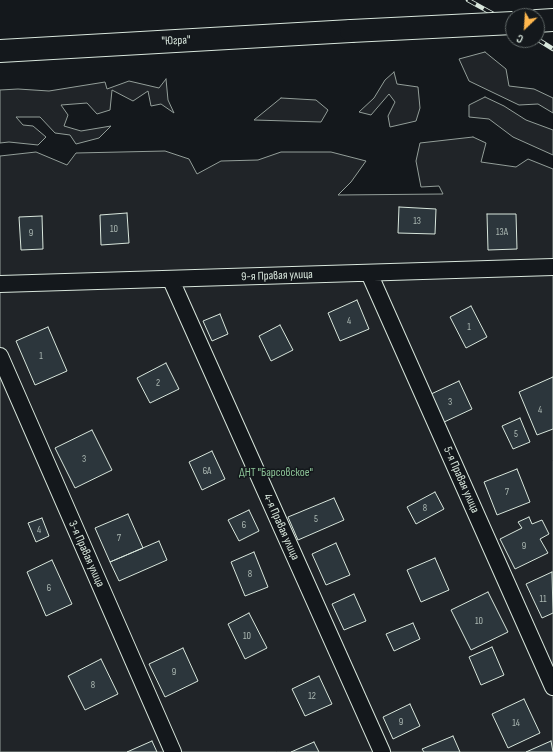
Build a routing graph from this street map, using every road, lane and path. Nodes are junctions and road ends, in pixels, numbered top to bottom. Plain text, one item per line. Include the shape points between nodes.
1 (505, 22) edge
2 (0, 51) edge
3 (553, 267) edge
4 (369, 273) junction
5 (170, 280) junction
6 (0, 284) edge
7 (0, 356) edge
8 (553, 687) edge
9 (173, 752) edge
10 (382, 752) edge

1 - 2 highway, "Югра", bridge
3 - 4 street, 9-я Правая улица
4 - 5 street, 9-я Правая улица
4 - 8 street, 5-я Правая улица
5 - 6 street, 9-я Правая улица
5 - 10 street, 4-я Правая улица
7 - 9 street, 3-я Правая улица

